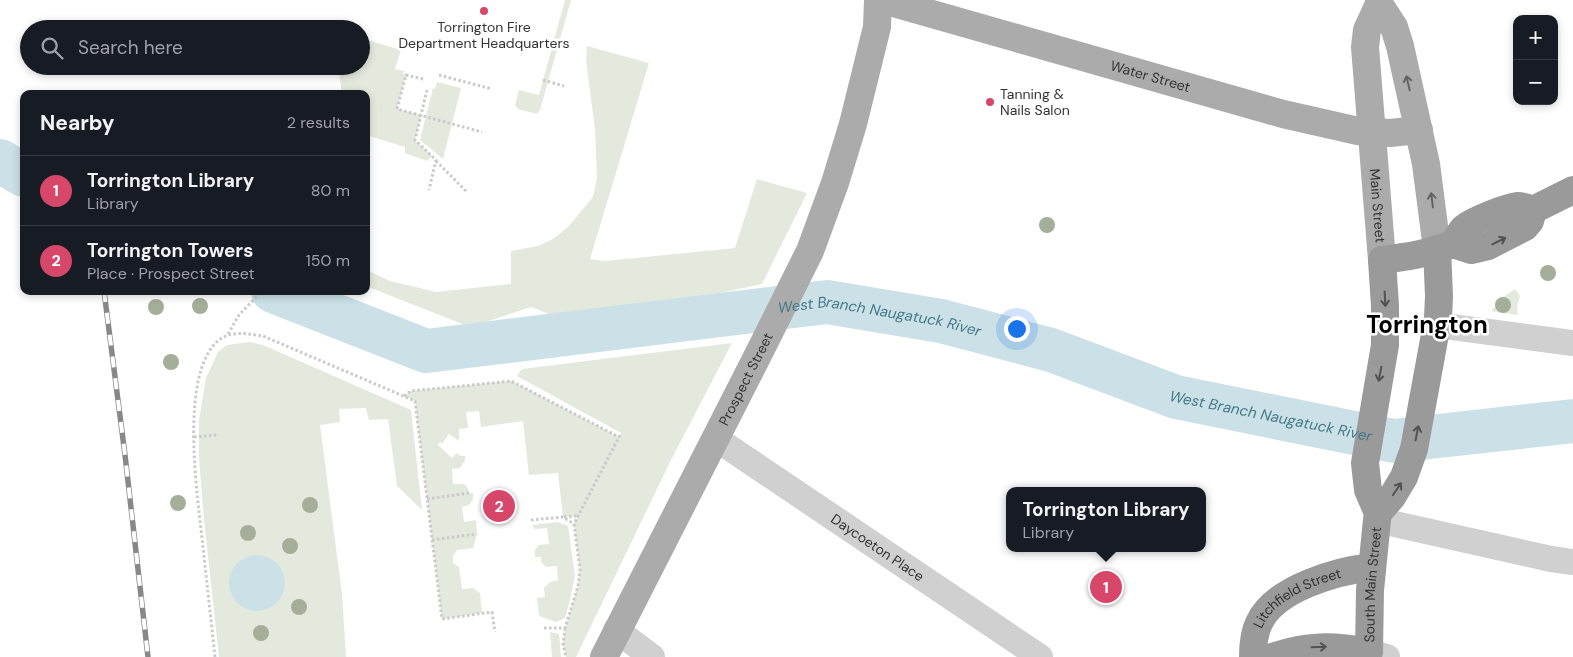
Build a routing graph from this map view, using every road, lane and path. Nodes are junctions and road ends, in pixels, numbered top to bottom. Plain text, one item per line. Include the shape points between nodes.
1 (878, 0) edge
2 (883, 0) edge
3 (1379, 2) edge
4 (439, 75) dead end
5 (423, 79) dead end
6 (543, 80) dead end
7 (564, 86) dead end
8 (492, 89) dead end
9 (427, 90) dead end
10 (420, 115) junction
11 (1419, 130) junction
12 (482, 132) dead end
13 (1371, 132) junction
14 (436, 160) junction
15 (429, 190) dead end
16 (1573, 190) edge
17 (467, 192) dead end
18 (1445, 246) junction
19 (1382, 260) junction
20 (258, 295) edge
21 (228, 334) junction
22 (1436, 334) junction
23 (1573, 343) edge
24 (404, 396) junction
25 (1423, 404) joint
26 (1373, 410) joint
27 (217, 434) dead end
28 (194, 437) junction
29 (715, 438) junction
30 (469, 493) dead end
31 (427, 499) junction
32 (578, 516) junction
33 (1377, 516) junction
34 (563, 517) junction
35 (531, 520) dead end
36 (574, 524) junction
37 (477, 534) dead end
38 (432, 540) junction
39 (1573, 562) edge
40 (1372, 567) junction
41 (544, 628) dead end
42 (566, 628) junction
43 (616, 630) junction
44 (495, 632) dead end
45 (1375, 655) edge
46 (216, 657) edge
47 (566, 657) edge
48 (604, 657) edge
49 (652, 657) edge
50 (1040, 657) edge
51 (1253, 657) edge
52 (1272, 657) edge

1 - 29 main road, Prospect Street via 877,27 835,183 810,250
2 - 13 main road, Water Street via 1250,106
11 -> 3 main road, Main Street via 1398,39
3 - 13 main road, Main Street via 1369,24 1365,47
4 - 8 path
5 - 10 path via 406,75 397,109
6 - 7 path
9 - 10 path
10 - 12 path
10 - 14 path via 415,140
11 - 13 main road, Water Street
18 -> 11 main road, Main Street
13 - 19 main road, Main Street
14 - 15 path
14 - 17 path
16 - 18 highway via 1533,210 1525,227 1488,246 1471,250
18 - 19 highway via 1417,255
18 - 22 highway, Main Street via 1439,276
19 -> 26 highway, Main Street via 1385,338
20 - 21 path via 239,315
21 - 24 path via 263,336
21 - 28 path via 209,349 204,362 194,402
22 - 23 street
22 - 25 highway, Main Street
24 - 31 path via 415,401
24 - 32 path via 411,391 512,381 620,435
33 -> 25 highway, South Main Street via 1401,484 1410,462
26 - 33 highway, South Main Street via 1365,457 1367,484
27 - 28 path
28 - 46 path via 194,464
29 - 43 main road, Prospect Street
29 - 50 street, Daycoeton Place
30 - 31 path
31 - 38 path
32 - 34 path
32 - 36 path
33 - 39 street
33 - 40 highway, South Main Street
34 - 35 path
34 - 36 path
36 - 42 path via 580,569
37 - 38 path
38 - 44 path via 442,619 492,612
40 - 45 highway, South Main Street
40 - 51 highway, Litchfield Street via 1321,577 1275,604 1259,622
41 - 42 path
42 - 47 path via 563,645
43 - 48 main road, Prospect Street
43 - 49 street
52 -> 45 highway via 1321,646

